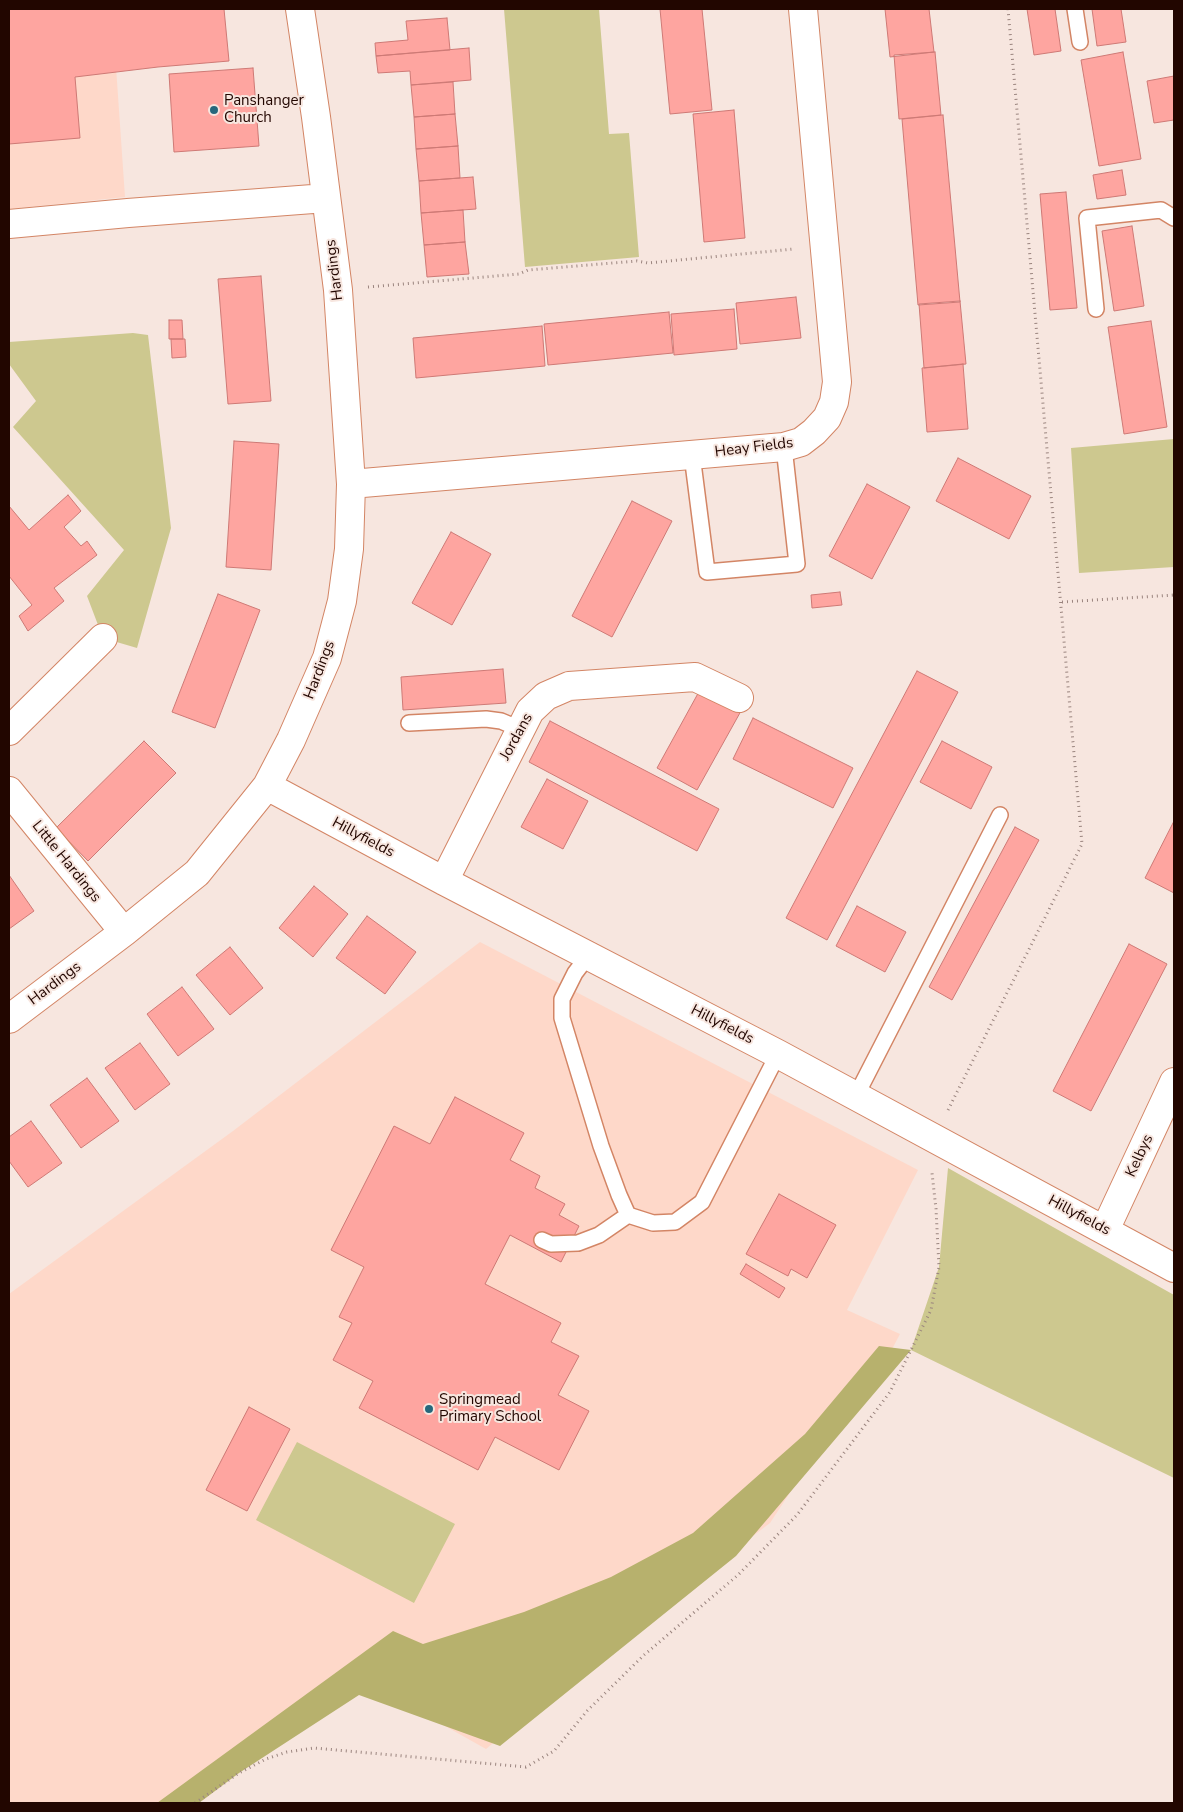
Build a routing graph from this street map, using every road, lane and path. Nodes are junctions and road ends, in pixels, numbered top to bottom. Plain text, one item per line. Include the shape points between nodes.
1 (300, 9) edge
2 (803, 9) edge
3 (1008, 9) edge
4 (1075, 9) edge
5 (1080, 42) dead end
6 (326, 198) junction
7 (1174, 218) edge
8 (9, 224) edge
9 (825, 246) junction
10 (338, 290) junction
11 (1096, 309) dead end
12 (784, 447) junction
13 (692, 455) junction
14 (351, 484) junction
15 (1174, 595) edge
16 (1062, 602) junction
17 (104, 638) dead end
18 (739, 698) dead end
19 (409, 723) dead end
20 (520, 729) junction
21 (9, 731) edge
22 (267, 786) junction
23 (9, 791) edge
24 (1000, 815) dead end
25 (444, 882) junction
26 (124, 932) junction
27 (588, 956) junction
28 (9, 1018) edge
29 (778, 1054) junction
30 (1174, 1082) edge
31 (856, 1096) junction
32 (933, 1138) junction
33 (628, 1215) junction
34 (1105, 1230) junction
35 (542, 1240) dead end
36 (1174, 1268) edge
37 (195, 1803) edge

1 - 6 street, Hardings
2 - 9 street, Heay Fields
3 - 16 path
4 - 5 lane
6 - 8 street
6 - 10 street, Hardings
7 - 11 lane via 1161,210 1087,218
9 - 10 path via 648,264 636,261 528,270 519,274
9 - 12 street, Heay Fields via 837,382 834,402 827,418 814,432 801,442
10 - 14 street, Hardings
12 - 13 street, Heay Fields
12 - 13 lane via 797,564 707,572
13 - 14 street, Heay Fields
14 - 22 street, Hardings via 349,549 342,601 326,658 291,740
15 - 16 path
16 - 32 path via 1082,844
17 - 21 street
18 - 20 street, Jordans via 696,677 569,686 546,696 530,711
19 - 20 lane via 486,719
20 - 25 street, Jordans
22 - 25 street, Hillyfields
22 - 26 street, Hardings via 197,873
23 - 26 street, Little Hardings
24 - 31 lane
25 - 27 street, Hillyfields
26 - 28 street, Hardings
27 - 29 street, Hillyfields
27 - 33 lane via 574,973 562,999 562,1018 601,1146
29 - 31 street, Hillyfields
29 - 33 lane via 702,1202 675,1222 653,1223
30 - 34 street, Kelbys
31 - 32 street, Hillyfields
32 - 34 street, Hillyfields
32 - 37 path via 932,1175 939,1267 931,1310 890,1392 796,1515 738,1575 644,1655 587,1710 554,1751 526,1767 314,1748 266,1759
33 - 35 lane via 599,1235 578,1243 551,1244
34 - 36 street, Hillyfields

